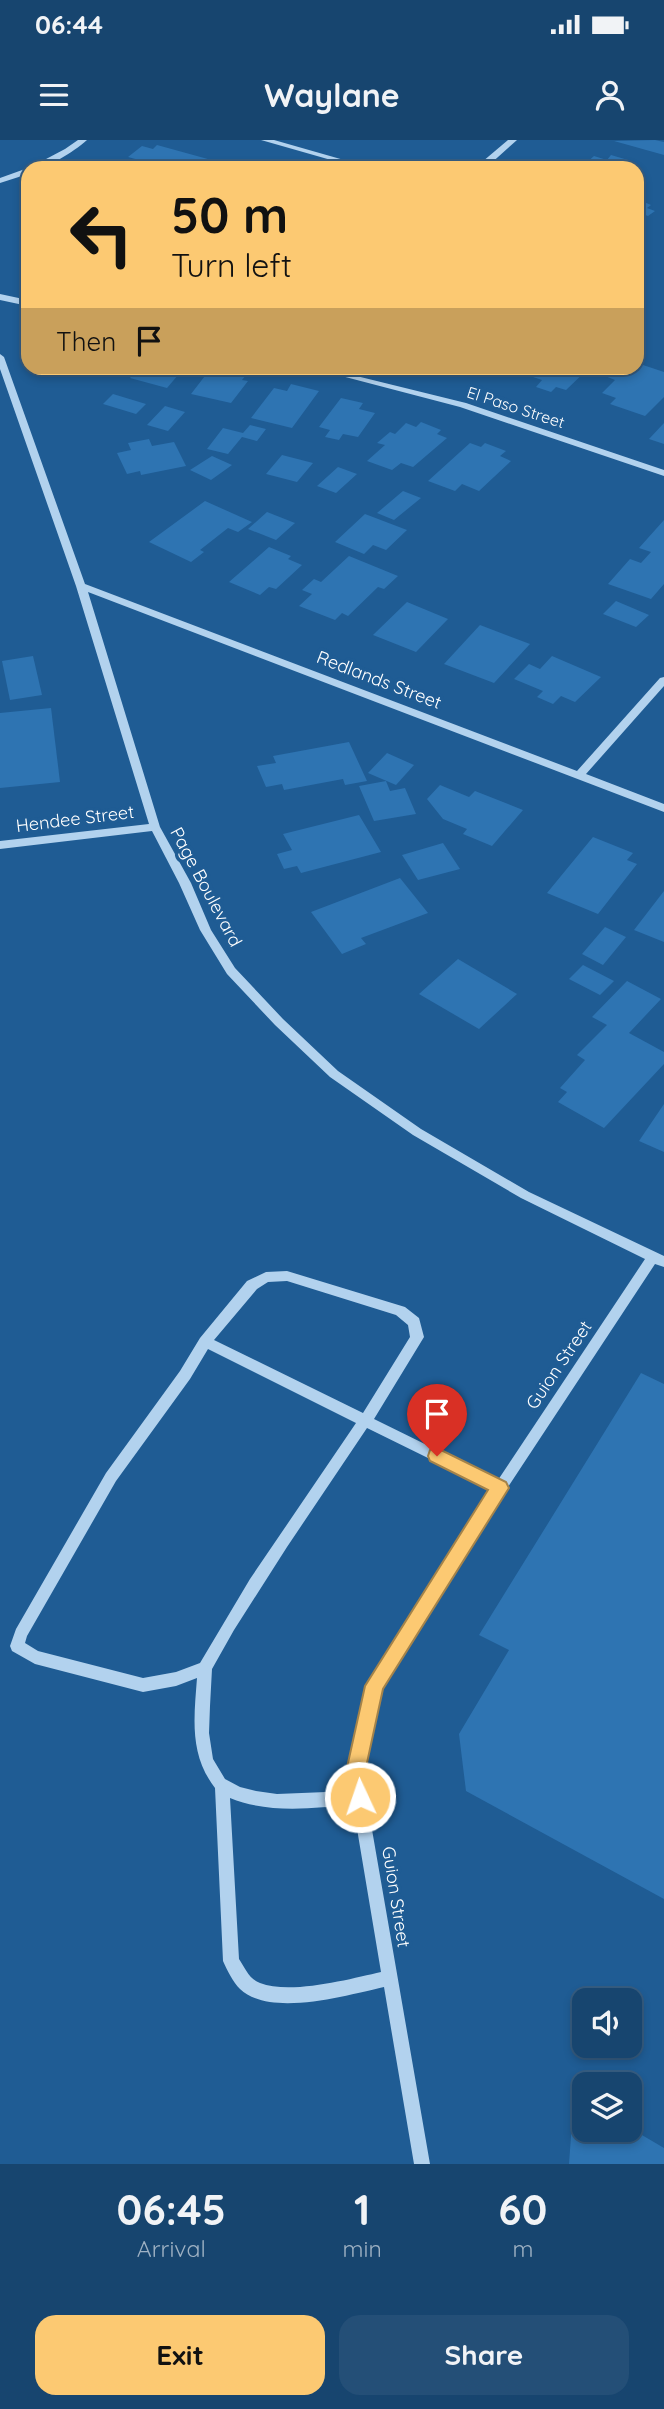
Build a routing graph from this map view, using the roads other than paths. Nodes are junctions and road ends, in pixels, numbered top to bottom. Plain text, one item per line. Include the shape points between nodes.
1 (83, 140) edge
2 (265, 140) edge
3 (513, 140) edge
4 (46, 161) edge
5 (342, 161) edge
6 (488, 161) edge
7 (21, 174) edge
8 (0, 181) edge
9 (0, 298) edge
10 (21, 302) edge
11 (0, 357) edge
12 (343, 375) edge
13 (664, 474) edge
14 (81, 586) junction
15 (664, 680) edge
16 (579, 775) junction
17 (664, 808) edge
18 (155, 827) junction
19 (0, 845) edge
20 (659, 1260) edge
21 (205, 1342) junction
22 (363, 1421) junction
23 (500, 1488) junction
24 (205, 1668) junction
25 (222, 1785) junction
26 (360, 1797) junction
27 (390, 1978) junction
28 (422, 2164) edge

1 - 4 street
2 - 5 street
3 - 6 street
7 - 8 street
9 - 10 street
11 - 14 street, Page Boulevard
12 - 13 street, El Paso Street via 463,405
14 - 16 street, Redlands Street
14 - 18 street, Page Boulevard
15 - 16 street
16 - 17 street, Redlands Street
18 - 19 street, Hendee Street
18 - 20 street, Page Boulevard via 231,971 334,1074 417,1132 525,1195
20 - 23 street, Guion Street
21 - 22 street
21 - 22 street via 240,1297 266,1277 287,1276 400,1311 414,1322 418,1337
21 - 24 street via 111,1477 18,1646 35,1657 143,1685
22 - 23 street
22 - 24 street via 234,1614
23 - 26 street, Guion Street via 374,1686 355,1772
24 - 25 street via 201,1727 209,1769
25 - 26 street via 246,1798 285,1802
25 - 27 street via 232,1961 247,1985 270,1994 320,1992
26 - 27 street, Guion Street
27 - 28 street, Guion Street

